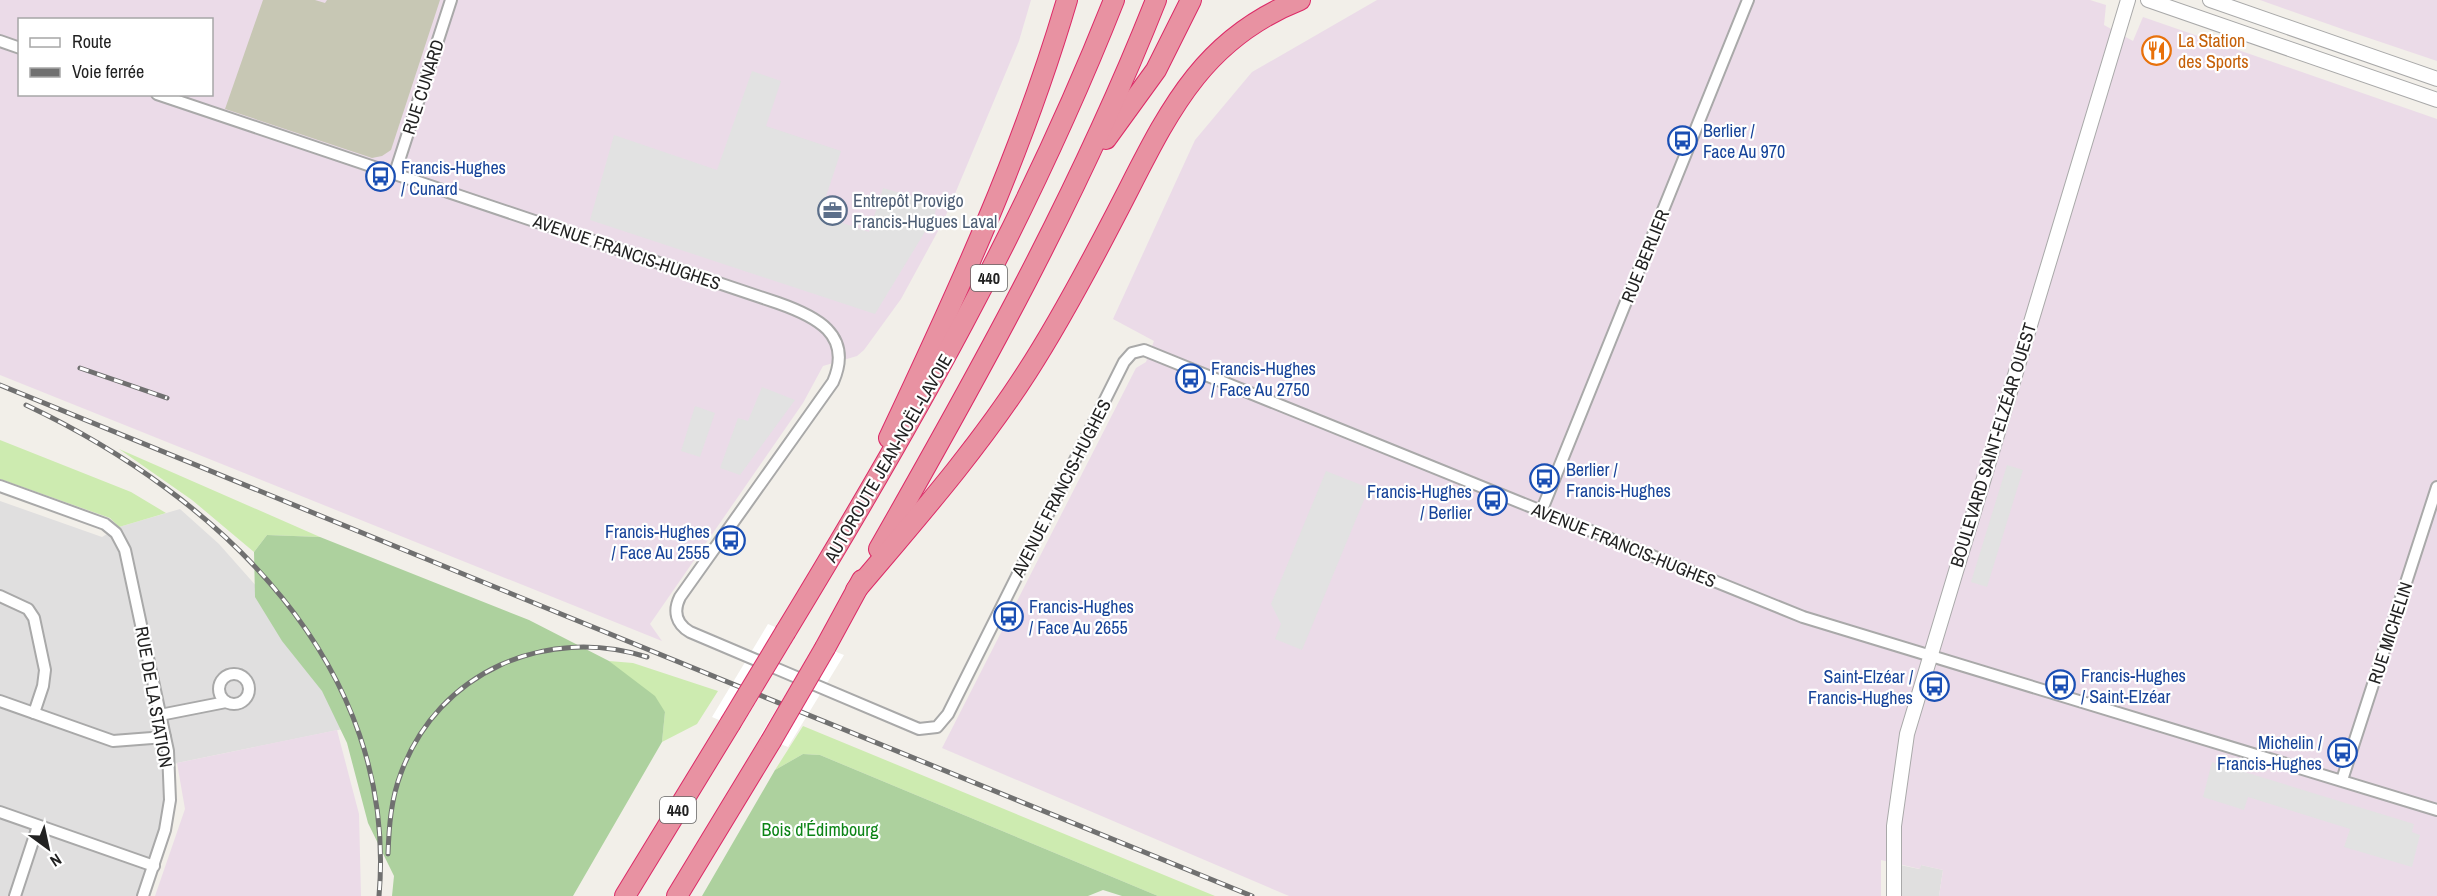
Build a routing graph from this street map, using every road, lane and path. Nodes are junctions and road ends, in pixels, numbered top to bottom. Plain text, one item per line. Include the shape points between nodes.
1 (451, 0) edge
2 (1058, 0) edge
3 (1067, 0) edge
4 (1114, 0) edge
5 (1156, 0) edge
6 (1191, 0) edge
7 (1300, 0) edge
8 (1748, 0) edge
9 (2128, 0) edge
10 (2148, 0) edge
11 (2210, 0) edge
12 (0, 41) edge
13 (18, 47) edge
14 (1045, 74) junction
15 (2437, 79) edge
16 (163, 96) edge
17 (2437, 100) edge
18 (1083, 170) junction
19 (395, 173) junction
20 (0, 486) edge
21 (2437, 487) edge
22 (1540, 512) junction
23 (839, 543) junction
24 (856, 590) junction
25 (0, 596) edge
26 (1931, 656) junction
27 (0, 701) edge
28 (226, 702) dead end
29 (34, 713) junction
30 (160, 715) junction
31 (165, 736) junction
32 (2343, 780) junction
33 (2437, 810) edge
34 (0, 812) edge
35 (38, 826) junction
36 (154, 866) junction
37 (15, 896) edge
38 (143, 896) edge
39 (626, 896) edge
40 (677, 896) edge
41 (1894, 896) edge

1 - 19 street, RUE CUNARD
2 - 14 highway
3 - 14 highway
4 - 23 highway, AUTOROUTE JEAN-NOËL-LAVOIE / 440 via 998,260 917,411
5 - 18 highway, AUTOROUTE JEAN-NOËL-LAVOIE / 440
6 - 18 highway via 1156,70
7 - 24 highway via 1243,31 1188,84 1066,308 1013,393 972,453
8 - 22 street, RUE BERLIER
9 - 26 street, BOULEVARD SAINT-ELZÉAR OUEST
10 - 17 street
11 - 15 street
12 - 13 street
14 - 23 highway via 973,260
16 - 19 street, AVENUE FRANCIS-HUGHES
18 - 24 highway, AUTOROUTE JEAN-NOËL-LAVOIE / 440 via 1001,333
19 - 22 street, AVENUE FRANCIS-HUGHES via 794,309 824,324 838,352 833,382 680,597 677,616 690,632 919,729 937,727 948,714 1120,370 1135,351 1155,354
20 - 30 street, RUE DE LA STATION via 99,521 116,533 127,555
21 - 32 street, RUE MICHELIN
22 - 26 street, AVENUE FRANCIS-HUGHES via 1791,613
23 - 39 highway, AUTOROUTE JEAN-NOËL-LAVOIE / 440, bridge
24 - 40 highway, AUTOROUTE JEAN-NOËL-LAVOIE / 440, bridge
25 - 29 street via 28,609 34,618 45,670
26 - 32 street, AVENUE FRANCIS-HUGHES
26 - 41 street, BOULEVARD SAINT-ELZÉAR OUEST via 1902,757 1893,834
27 - 29 street
28 - 30 street
29 - 31 street via 113,741
30 - 31 street, RUE DE LA STATION
31 - 36 street, RUE DE LA STATION via 170,800
32 - 33 street, AVENUE FRANCIS-HUGHES
34 - 35 street
35 - 36 street
35 - 37 street
36 - 38 street, RUE DE LA STATION

